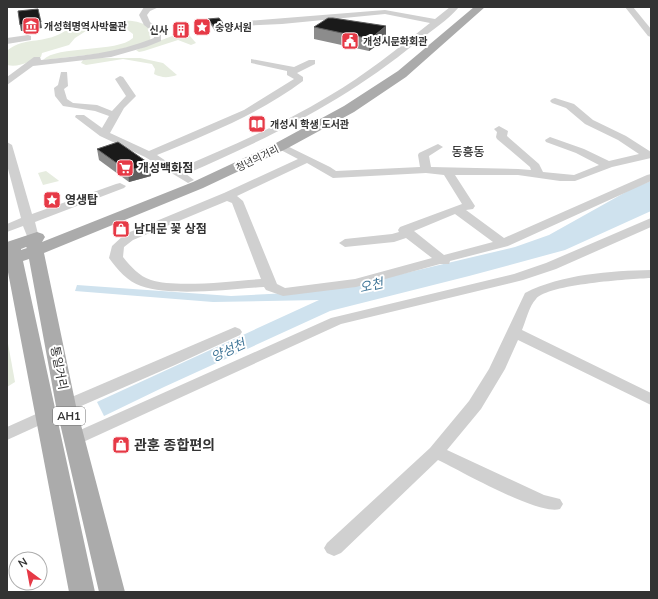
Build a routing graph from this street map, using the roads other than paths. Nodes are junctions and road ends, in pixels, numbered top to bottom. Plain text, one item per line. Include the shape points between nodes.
1 (155, 7) edge
2 (416, 7) edge
3 (455, 7) edge
4 (468, 7) edge
5 (480, 7) edge
6 (629, 7) edge
7 (405, 17) junction
8 (436, 22) junction
9 (238, 24) dead end
10 (651, 34) edge
11 (28, 38) dead end
12 (8, 43) edge
13 (74, 49) dead end
14 (254, 61) dead end
15 (312, 62) dead end
16 (29, 64) junction
17 (293, 70) junction
18 (64, 74) dead end
19 (120, 79) dead end
20 (7, 82) edge
21 (555, 100) dead end
22 (115, 115) junction
23 (80, 117) dead end
24 (499, 129) dead end
25 (104, 134) junction
26 (550, 140) dead end
27 (7, 145) edge
28 (281, 146) junction
29 (438, 147) dead end
30 (149, 155) junction
31 (306, 159) junction
32 (608, 165) junction
33 (426, 170) junction
34 (448, 172) junction
35 (538, 174) junction
36 (183, 177) junction
37 (651, 177) edge
38 (120, 186) dead end
39 (228, 196) junction
40 (456, 209) junction
41 (651, 222) edge
42 (409, 233) junction
43 (32, 236) junction
44 (9, 242) edge
45 (345, 243) dead end
46 (503, 243) junction
47 (444, 260) junction
48 (651, 274) edge
49 (518, 277) junction
50 (270, 283) junction
51 (534, 292) junction
52 (235, 332) dead end
53 (514, 332) junction
54 (651, 400) edge
55 (66, 406) junction
56 (45, 416) junction
57 (10, 428) edge
58 (75, 439) junction
59 (436, 452) junction
60 (554, 504) dead end
61 (334, 548) dead end
62 (82, 592) edge
63 (112, 592) edge

1 - 16 street via 147,9 143,15 147,23 157,31 158,39 145,45 105,55
2 - 7 street
3 - 8 street
4 - 36 main road, 청년의거리 via 390,73 339,106 269,143
5 - 28 main road, 청년의거리 via 402,74 349,109
6 - 10 street
7 - 8 street
7 - 9 street via 385,12
8 - 36 street via 376,70 326,102
11 - 12 street
13 - 16 street via 40,58
14 - 17 street
15 - 17 street
16 - 20 street
17 - 30 street via 290,74 300,79 291,87 245,112
18 - 22 street via 63,86 59,88 63,102 74,107 96,108
19 - 22 street via 131,96
21 - 32 street via 570,106 588,122 622,138 648,155
22 - 25 street
23 - 25 street
24 - 35 street via 503,131 501,137 531,161
25 - 30 street
26 - 32 street
27 - 43 street, 통일거리
28 - 31 street
28 - 43 main road, 청년의거리 via 198,185
29 - 33 street via 423,155
30 - 36 street
31 - 33 street via 333,175
31 - 39 street
32 - 35 street via 575,178
33 - 34 street
34 - 35 street
34 - 40 street via 469,206
36 - 43 main road, 청년의거리
37 - 46 street
38 - 43 street
39 - 50 street via 237,201
39 - 50 street via 129,237 118,246 116,258 130,274 145,283 166,288
40 - 42 street via 404,230
40 - 46 street
41 - 49 street via 551,266
42 - 45 street via 394,238
42 - 47 street
43 - 44 main road, 청년의거리
43 - 44 street
43 - 55 main road, 통일거리 / AH1
44 - 56 main road, 통일거리 / AH1
46 - 47 street
47 - 50 street via 356,283 283,292 271,287
48 - 51 street via 591,280
49 - 51 street
49 - 58 street via 336,321
51 - 53 street
52 - 55 street
53 - 54 street
53 - 59 street via 497,369 475,405
55 - 58 main road, 통일거리 / AH1
56 - 57 street
56 - 62 main road, 통일거리 / AH1
58 - 63 main road, 통일거리 / AH1
59 - 60 street via 540,501
59 - 61 street

